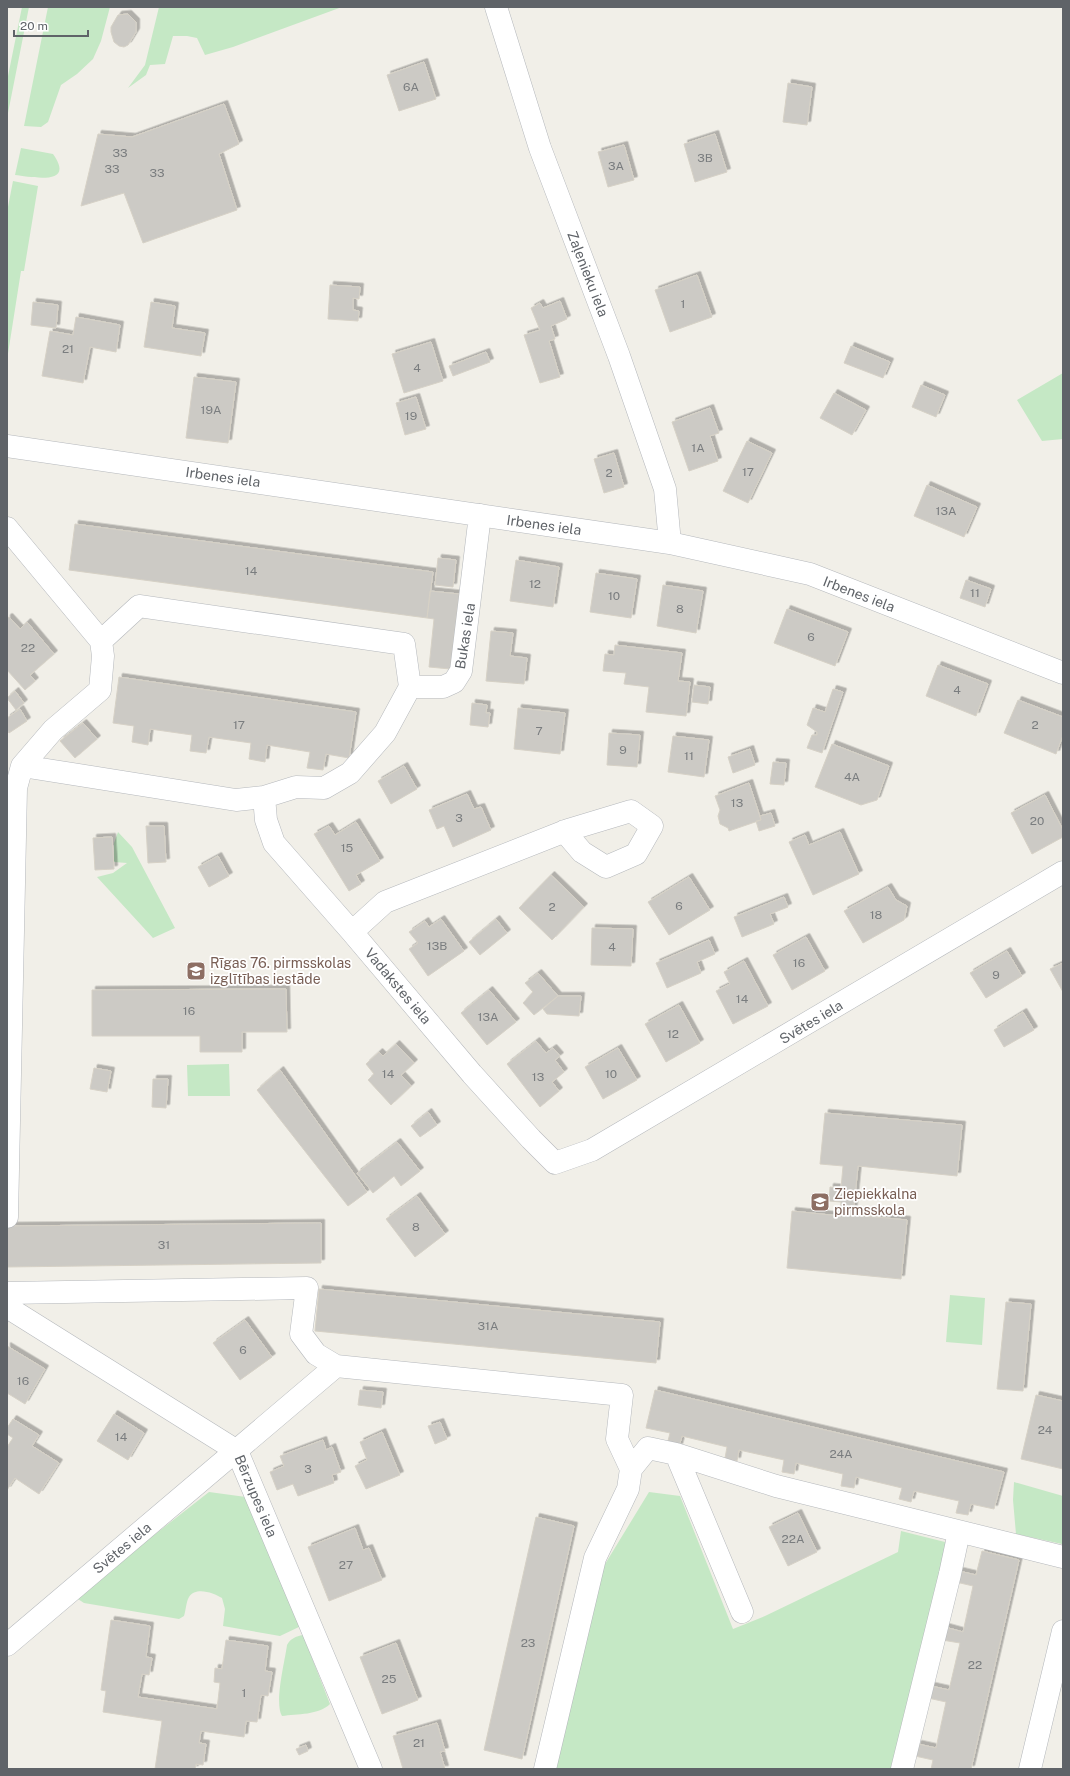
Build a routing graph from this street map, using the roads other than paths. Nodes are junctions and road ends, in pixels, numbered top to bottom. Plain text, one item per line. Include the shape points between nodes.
1 (496, 7) edge
2 (7, 446) edge
3 (480, 516) junction
4 (7, 528) edge
5 (670, 543) junction
6 (101, 641) junction
7 (1063, 673) edge
8 (410, 687) junction
9 (22, 766) junction
10 (264, 797) junction
11 (564, 831) dead end
12 (1063, 872) edge
13 (352, 932) junction
14 (555, 1163) joint
15 (7, 1217) edge
16 (7, 1293) edge
17 (7, 1307) edge
18 (336, 1366) junction
19 (237, 1451) junction
20 (676, 1454) junction
21 (631, 1469) junction
22 (959, 1532) junction
23 (1063, 1557) edge
24 (742, 1612) dead end
25 (1063, 1631) edge
26 (7, 1645) edge
27 (371, 1769) edge
28 (545, 1769) edge
29 (902, 1769) edge
30 (1030, 1769) edge

1 - 5 street, Zaļenieku iela via 540,148 619,356 665,489
2 - 3 street, Irbenes iela
3 - 5 street, Irbenes iela
3 - 8 street, Bukas iela via 461,671 454,682 442,687
4 - 6 street
5 - 7 street, Irbenes iela via 810,574
6 - 8 street via 139,606 404,644
6 - 9 street via 103,656 100,690 53,730
8 - 10 street via 385,733 350,774 324,788 296,787
9 - 10 street via 236,800
9 - 15 street via 16,788
10 - 13 street, Vadakstes iela via 266,820 274,843
11 - 13 street via 385,902
12 - 14 street, Svētes iela via 592,1150
13 - 14 street, Vadakstes iela via 472,1074
16 - 18 street via 307,1288 301,1334 316,1354
17 - 19 street, Bērzupes iela
18 - 19 street, Svētes iela
18 - 21 street via 622,1395 617,1439
19 - 26 street, Svētes iela
19 - 27 street, Bērzupes iela
20 - 21 street via 648,1448
20 - 22 street via 776,1486
20 - 24 street
21 - 28 street via 628,1489 595,1558
22 - 23 street
22 - 29 street
25 - 30 street

